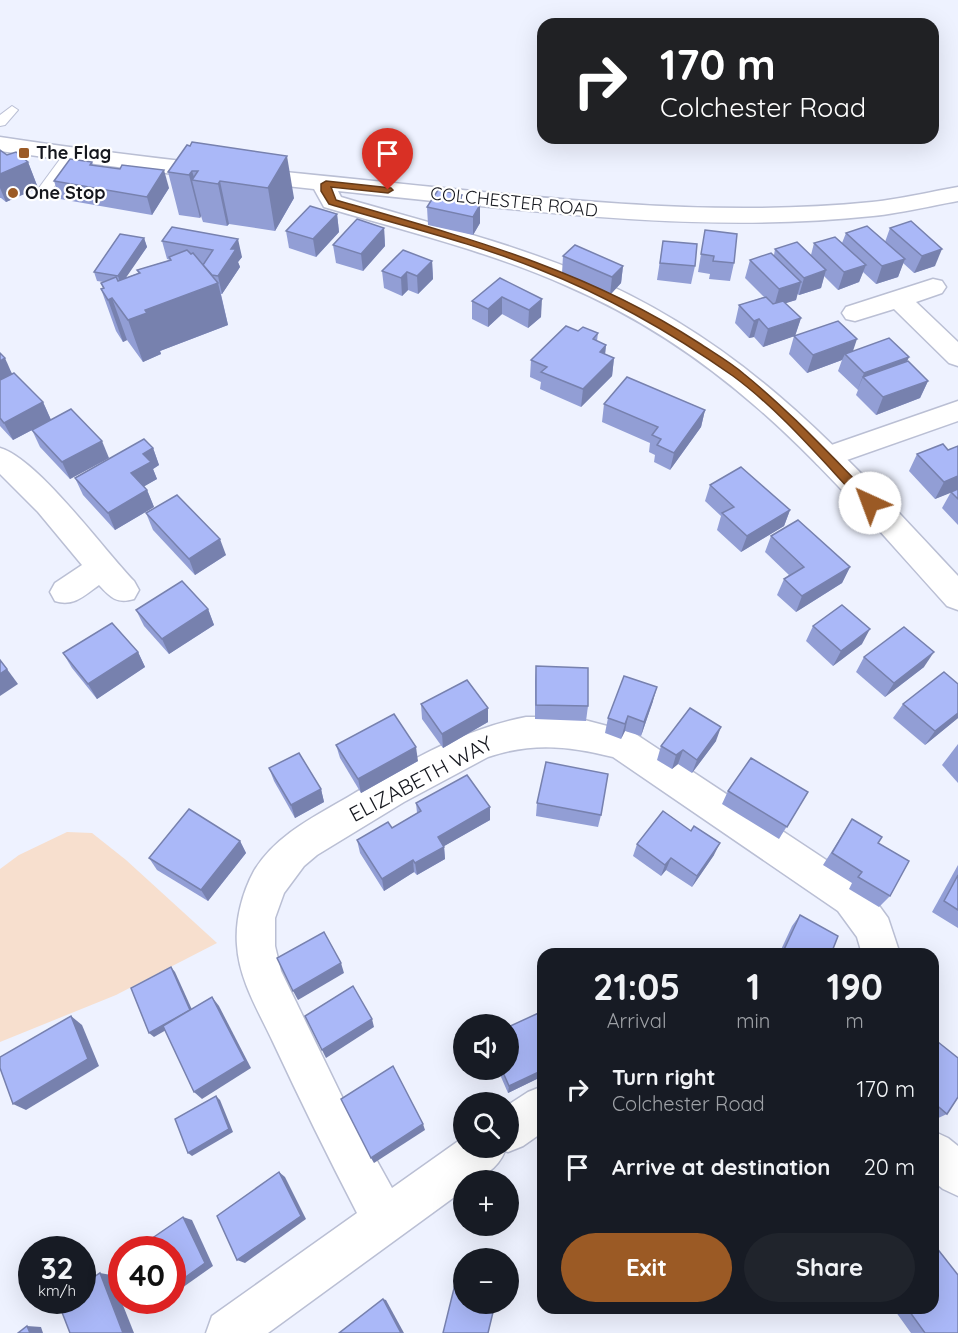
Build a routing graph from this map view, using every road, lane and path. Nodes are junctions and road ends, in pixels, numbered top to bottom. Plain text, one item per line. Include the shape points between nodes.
1 (12, 110) dead end
2 (0, 122) edge
3 (0, 144) edge
4 (71, 154) junction
5 (326, 184) junction
6 (46, 188) dead end
7 (958, 194) edge
8 (933, 287) dead end
9 (898, 298) junction
10 (855, 313) dead end
11 (958, 357) edge
12 (958, 411) edge
13 (827, 457) junction
14 (0, 458) edge
15 (101, 568) junction
16 (123, 590) dead end
17 (66, 592) dead end
18 (958, 597) edge
19 (880, 948) edge
20 (537, 1111) edge
21 (519, 1123) edge
22 (471, 1158) edge
23 (939, 1158) edge
24 (958, 1174) edge
25 (384, 1218) junction
26 (229, 1333) edge

1 - 2 lane
3 - 4 street, COLCHESTER ROAD
4 - 5 street, COLCHESTER ROAD
4 - 6 lane
5 - 7 street, COLCHESTER ROAD via 601,211 720,215 866,210
5 - 13 street via 332,202 521,258 594,289 666,327 738,375
8 - 9 street
9 - 10 street
9 - 11 street
12 - 13 street
13 - 18 street
14 - 15 street via 55,513
15 - 16 street
15 - 17 street
19 - 25 street, ELIZABETH WAY via 869,920 851,898 622,744 573,732 526,732 477,745 391,790 291,854 268,883 256,918 262,975 331,1120
20 - 21 street
22 - 25 street
23 - 24 street
25 - 26 street

